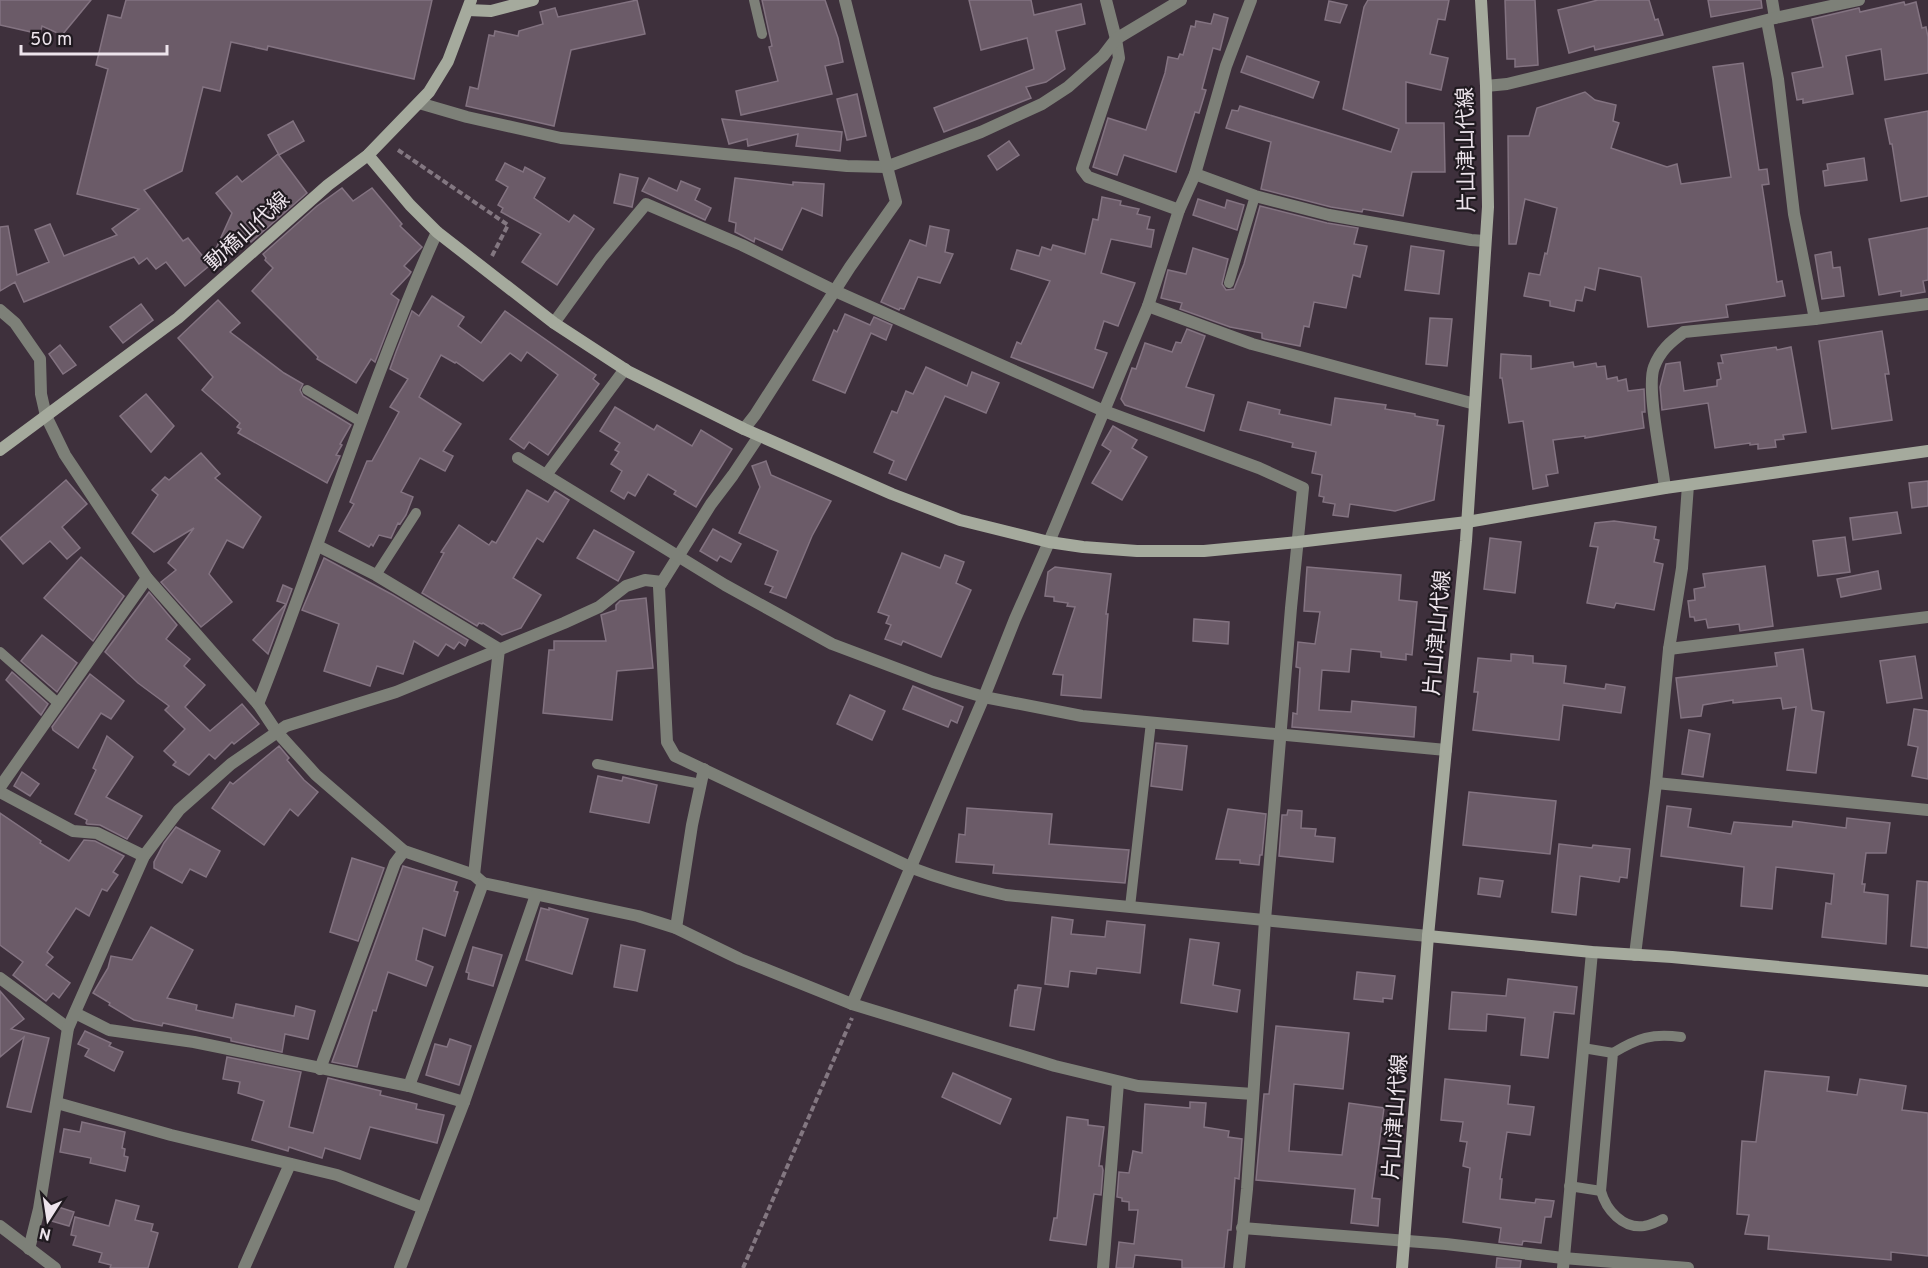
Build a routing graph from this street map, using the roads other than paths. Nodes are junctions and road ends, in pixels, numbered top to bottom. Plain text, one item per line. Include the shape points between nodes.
1 (533, 0) edge
2 (754, 0) edge
3 (845, 0) edge
4 (1106, 0) edge
5 (1181, 0) edge
6 (1251, 0) edge
7 (1481, 0) edge
8 (1772, 0) edge
9 (1859, 0) edge
10 (470, 5) edge
11 (1771, 19) junction
12 (762, 34) dead end
13 (1116, 39) junction
14 (1486, 86) junction
15 (419, 103) junction
16 (368, 155) junction
17 (886, 167) junction
18 (1195, 174) junction
19 (1255, 196) junction
20 (1179, 210) junction
21 (437, 232) junction
22 (1485, 241) junction
23 (1229, 283) dead end
24 (835, 291) junction
25 (1928, 304) edge
26 (1148, 306) junction
27 (0, 310) edge
28 (1815, 319) junction
29 (554, 323) junction
30 (625, 369) junction
31 (307, 390) dead end
32 (1474, 404) junction
33 (1104, 411) junction
34 (46, 417) junction
35 (362, 422) junction
36 (744, 429) junction
37 (759, 436) junction
38 (0, 450) edge
39 (1928, 451) edge
40 (519, 458) dead end
41 (546, 475) junction
42 (1688, 485) junction
43 (1665, 488) junction
44 (416, 513) dead end
45 (1467, 522) junction
46 (1049, 542) junction
47 (1298, 542) junction
48 (318, 546) junction
49 (677, 556) junction
50 (376, 575) junction
51 (147, 578) junction
52 (662, 582) junction
53 (1928, 617) edge
54 (499, 649) junction
55 (1669, 649) junction
56 (0, 652) edge
57 (984, 697) junction
58 (59, 704) junction
59 (258, 704) junction
60 (1151, 722) junction
61 (276, 731) junction
62 (1282, 734) junction
63 (1446, 750) junction
64 (597, 764) dead end
65 (704, 769) junction
66 (1656, 783) junction
67 (701, 784) junction
68 (0, 787) edge
69 (0, 792) edge
70 (1928, 810) edge
71 (404, 851) junction
72 (144, 856) junction
73 (912, 868) junction
74 (478, 879) junction
75 (536, 895) junction
76 (1130, 907) junction
77 (1265, 920) junction
78 (676, 928) junction
79 (1428, 936) junction
80 (1592, 952) junction
81 (1635, 955) junction
82 (0, 978) edge
83 (1928, 981) edge
84 (855, 1005) junction
85 (75, 1013) junction
86 (68, 1028) junction
87 (1681, 1038) dead end
88 (1582, 1048) junction
89 (1613, 1053) junction
90 (320, 1069) junction
91 (1118, 1083) junction
92 (410, 1086) junction
93 (1253, 1094) junction
94 (464, 1102) junction
95 (57, 1103) junction
96 (290, 1164) junction
97 (1569, 1186) junction
98 (1601, 1191) junction
99 (423, 1208) junction
100 (1663, 1219) dead end
101 (0, 1226) edge
102 (1242, 1228) junction
103 (1405, 1240) junction
104 (29, 1249) junction
105 (1563, 1263) edge
106 (55, 1268) edge
107 (244, 1268) edge
108 (400, 1268) edge
109 (1103, 1268) edge
110 (1239, 1268) edge
111 (1402, 1268) edge
112 (1688, 1268) edge

1 - 10 street via 491,11
2 - 12 lane
3 - 17 street
4 - 13 street
5 - 13 street
6 - 18 street via 1226,66
7 - 14 street, 片山津山代線
8 - 11 street
9 - 11 street
10 - 15 street, 動橋山代線 via 448,61
11 - 14 street
11 - 28 street via 1794,214
13 - 17 street via 1068,87 1042,104 981,132
13 - 20 street via 1119,58 1082,169 1088,177
14 - 22 street, 片山津山代線
15 - 16 street, 動橋山代線
15 - 17 street via 561,138
16 - 21 street
16 - 34 street, 動橋山代線 via 328,185 178,318
17 - 24 street via 896,202
18 - 19 street
18 - 20 street
19 - 22 street via 1329,215
19 - 23 lane
20 - 26 street
21 - 29 street
21 - 35 street
22 - 32 street, 片山津山代線
24 - 29 street via 646,204
24 - 33 street
24 - 36 street
25 - 28 street
26 - 32 street via 1252,344
26 - 33 street
27 - 34 street via 15,323 40,359
28 - 43 street via 1683,332 1667,344 1653,368 1651,391
29 - 30 street
30 - 36 street
30 - 41 street
31 - 35 lane
32 - 45 street, 片山津山代線
33 - 46 street
33 - 47 street via 1303,488
34 - 38 street, 動橋山代線
34 - 51 street via 65,454
35 - 48 street
36 - 37 street
37 - 46 street via 960,520
37 - 49 street
39 - 42 street
40 - 41 street
41 - 49 street
42 - 43 street
42 - 55 street via 1682,568
43 - 45 street
44 - 50 lane
45 - 47 street
45 - 63 street, 片山津山代線
46 - 47 street via 1137,551 1193,551
46 - 57 street
47 - 62 street
48 - 50 street
48 - 59 street
49 - 52 street
49 - 57 street via 832,644
50 - 54 street
51 - 58 street
51 - 59 street
52 - 54 street via 645,580 626,586 598,608
52 - 65 street via 659,598 667,742 675,756
53 - 55 street
54 - 61 street via 396,692
54 - 74 street
55 - 66 street
56 - 58 lane
57 - 60 street via 1082,716
57 - 73 street
58 - 68 street
59 - 61 street
60 - 62 street
60 - 76 lane
61 - 71 street via 316,776
61 - 72 street via 179,810
62 - 63 street
62 - 77 street
63 - 79 street, 片山津山代線
64 - 67 lane
65 - 67 street
65 - 73 street
66 - 70 street
66 - 81 street
67 - 78 street
69 - 72 street via 73,831 97,833
71 - 74 street
71 - 90 street via 395,863
72 - 85 street
73 - 76 street via 946,881 1006,895
73 - 84 street
74 - 75 street
74 - 92 street
75 - 78 street
75 - 94 street
76 - 77 street
77 - 79 street
77 - 93 street
78 - 84 street via 740,959
79 - 80 street
79 - 103 street, 片山津山代線
80 - 81 street
80 - 88 street
81 - 83 street
82 - 86 street
84 - 91 street
85 - 86 street
85 - 90 street via 109,1030 194,1042
86 - 95 street
87 - 89 lane via 1650,1036 1634,1040
88 - 89 lane
88 - 97 street
89 - 98 lane
90 - 92 street
91 - 93 street
91 - 109 street
92 - 94 street
93 - 102 street
94 - 99 street
95 - 96 street
95 - 104 street
96 - 99 street via 337,1175
96 - 107 street
97 - 98 lane
97 - 105 street
98 - 100 lane via 1612,1214 1630,1226 1646,1226
99 - 108 street
101 - 104 street
102 - 103 street
102 - 110 street
103 - 105 street
103 - 111 street, 片山津山代線
104 - 106 street
105 - 112 street

